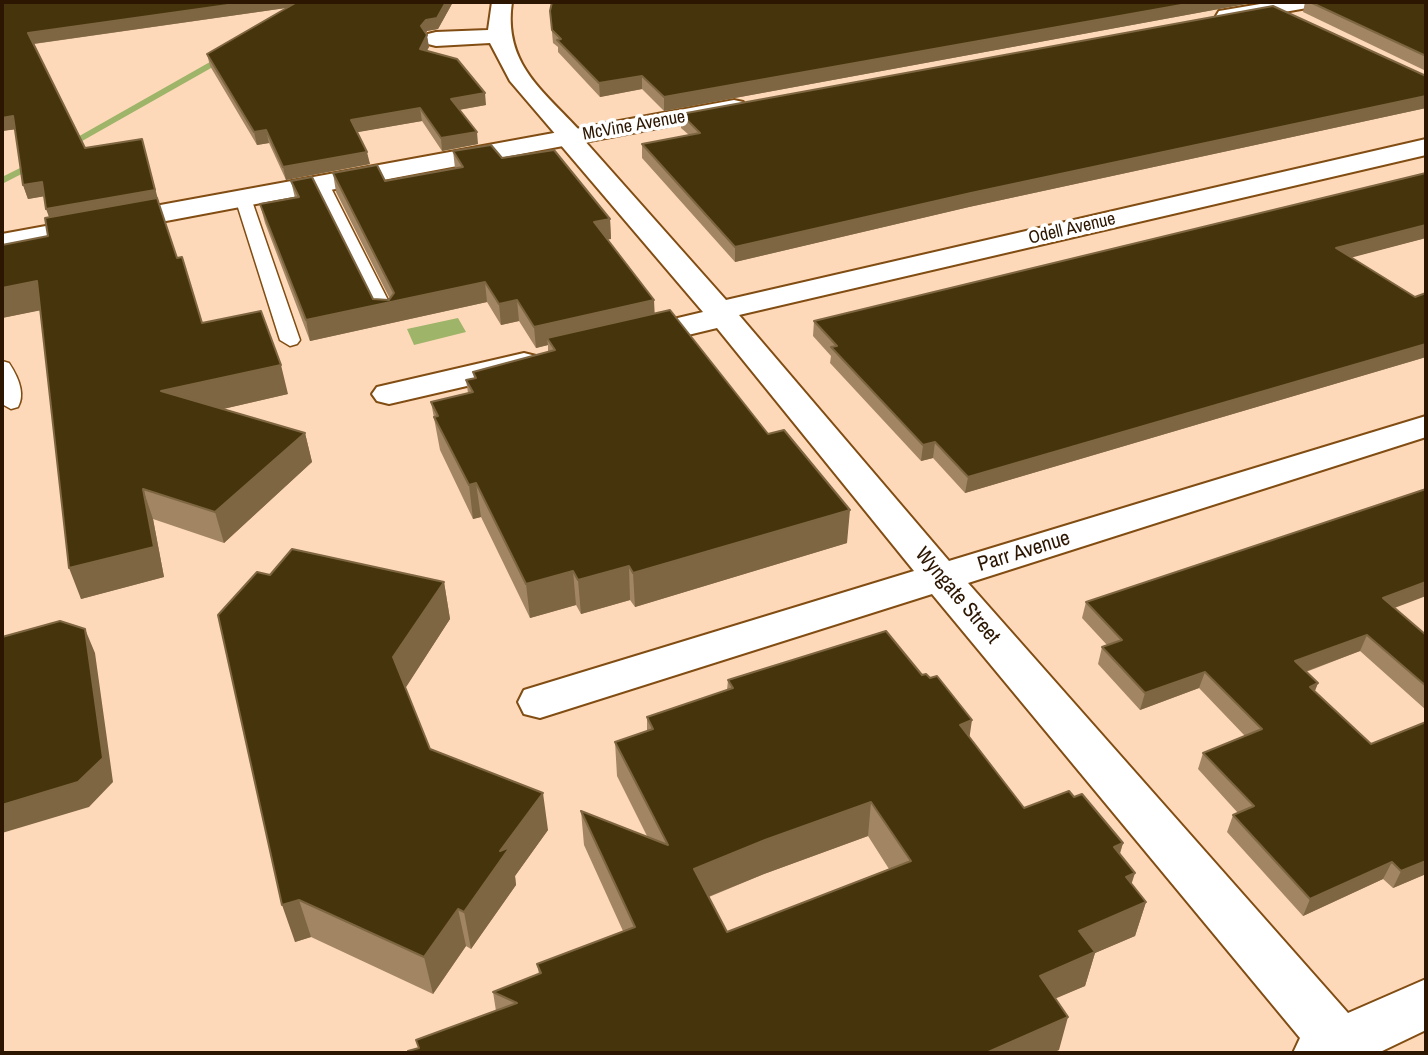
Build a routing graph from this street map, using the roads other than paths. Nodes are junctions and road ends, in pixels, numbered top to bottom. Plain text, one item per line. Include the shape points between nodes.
1 (502, 2) edge
2 (1266, 5) edge
3 (1308, 13) edge
4 (1204, 21) edge
5 (498, 36) junction
6 (436, 39) edge
7 (751, 104) edge
8 (570, 137) junction
9 (1426, 147) edge
10 (321, 184) junction
11 (243, 198) junction
12 (2, 243) edge
13 (386, 314) edge
14 (721, 314) junction
15 (290, 340) dead end
16 (602, 345) edge
17 (548, 358) edge
18 (2, 367) edge
19 (389, 394) dead end
20 (11, 403) dead end
21 (1426, 426) edge
22 (941, 578) junction
23 (540, 702) dead end
24 (1426, 1003) edge
25 (1336, 1050) edge

1 - 5 street
2 - 3 street
2 - 4 street
5 - 6 street
5 - 8 street, Wyngate Street via 504,55
7 - 8 street, McVine Avenue
8 - 10 street, McVine Avenue
8 - 14 street, Wyngate Street
9 - 14 street, Odell Avenue
10 - 11 street, McVine Avenue
10 - 13 lane
11 - 12 street, McVine Avenue
11 - 15 lane
14 - 16 street, Odell Avenue
14 - 22 street, Wyngate Street
17 - 19 street
18 - 20 lane via 9,379
21 - 22 street, Parr Avenue
22 - 23 street, Parr Avenue
22 - 25 street, Wyngate Street
24 - 25 street

